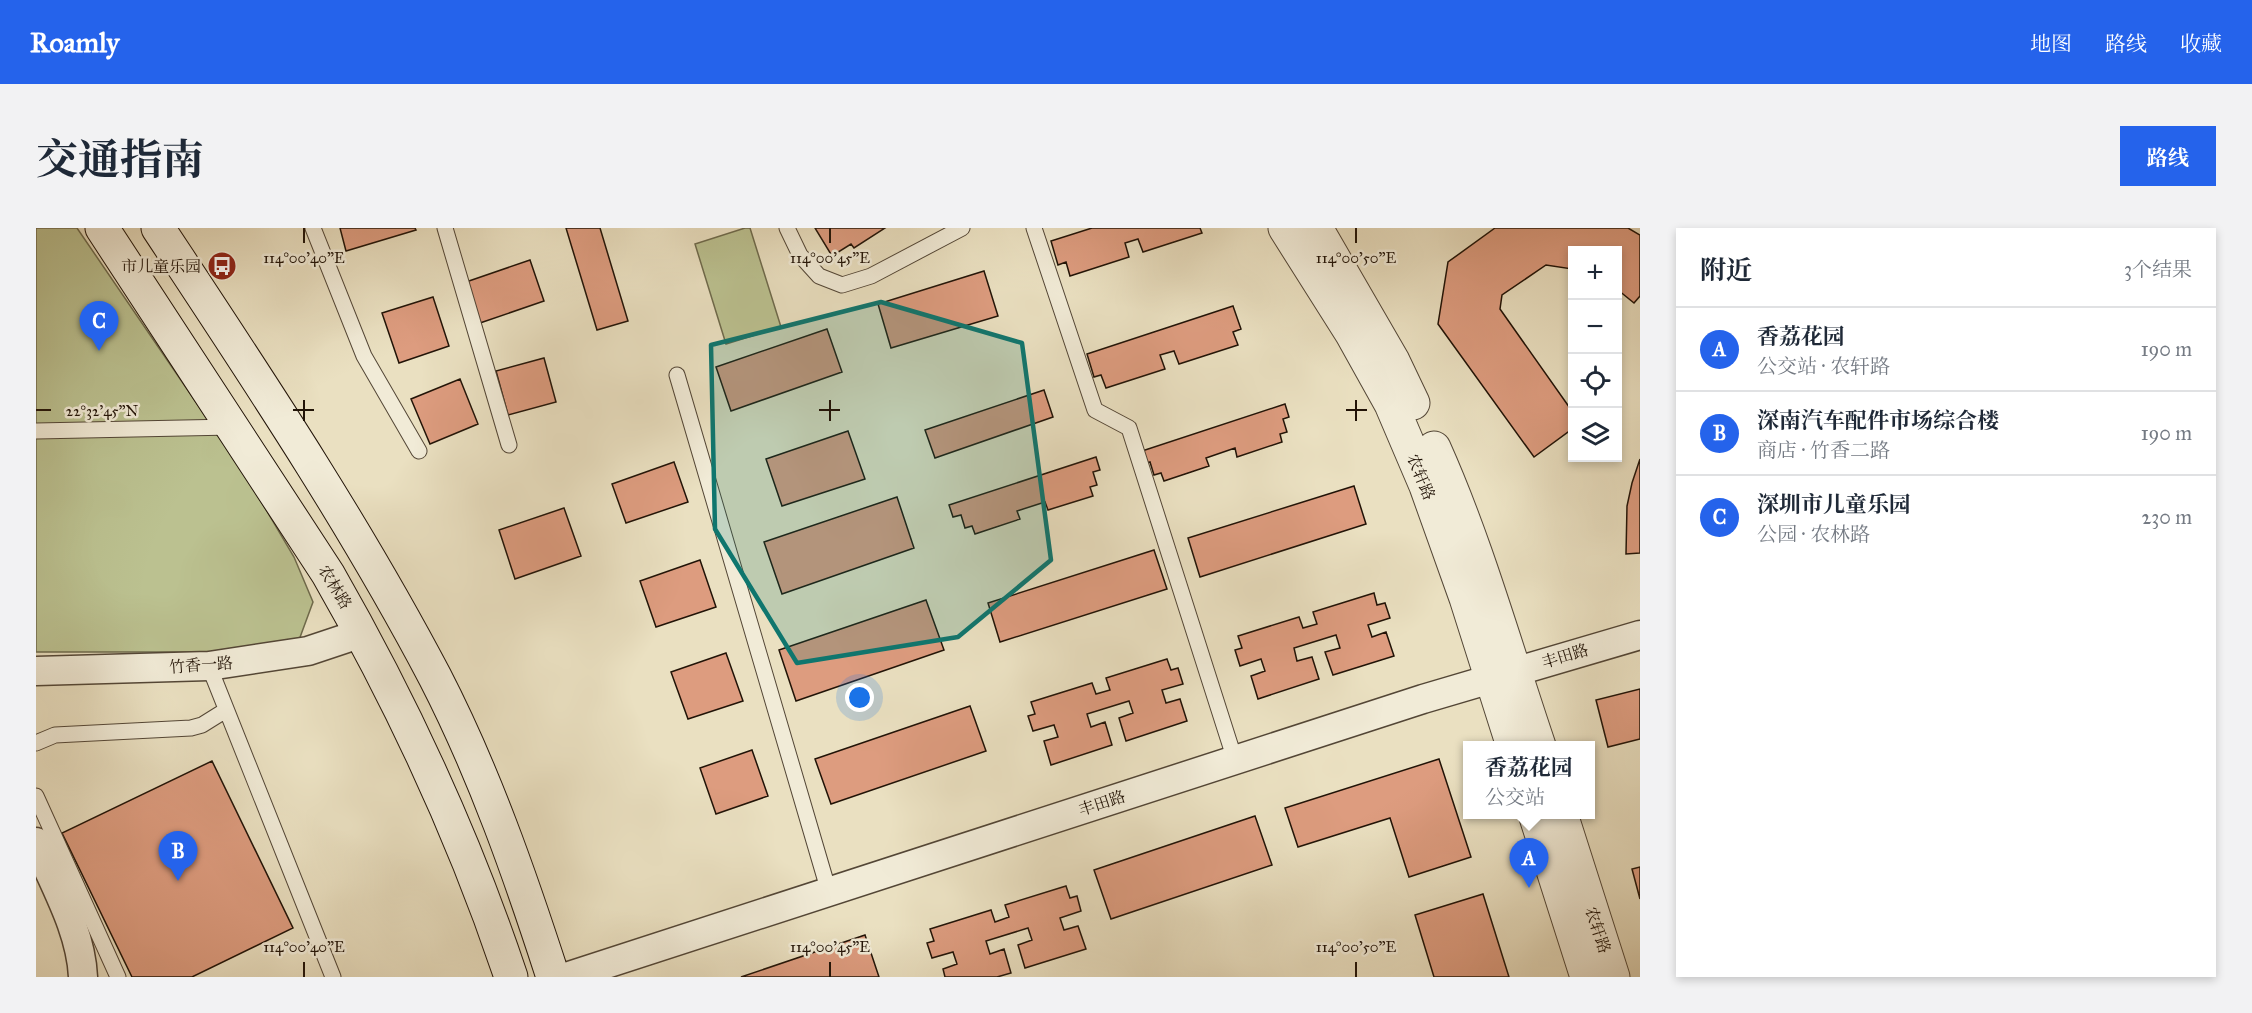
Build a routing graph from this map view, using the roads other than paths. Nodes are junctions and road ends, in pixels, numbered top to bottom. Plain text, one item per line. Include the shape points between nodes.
1 (102, 228) edge
2 (159, 228) edge
3 (314, 228) edge
4 (445, 228) edge
5 (787, 228) edge
6 (962, 228) edge
7 (1034, 228) edge
8 (1285, 228) edge
9 (1316, 228) edge
10 (678, 375) dead end
11 (232, 427) junction
12 (36, 431) edge
13 (509, 445) dead end
14 (419, 451) dead end
15 (362, 633) junction
16 (1640, 635) edge
17 (210, 666) junction
18 (36, 670) edge
19 (1503, 675) junction
20 (226, 710) junction
21 (1512, 741) edge
22 (1536, 741) edge
23 (36, 743) edge
24 (1235, 760) junction
25 (36, 796) edge
26 (1537, 819) edge
27 (1563, 819) edge
28 (36, 842) edge
29 (830, 892) junction
30 (83, 977) edge
31 (118, 977) edge
32 (333, 977) edge
33 (511, 977) edge
34 (553, 977) edge
35 (566, 977) edge
36 (1587, 977) edge
37 (1613, 977) edge

1 - 11 main road, 农林路
2 - 34 main road via 364,548 436,679 521,878
3 - 14 lane via 364,356
4 - 13 lane
5 - 6 lane via 800,255 819,276 842,285 872,276
7 - 24 lane via 1095,410 1129,429
8 - 19 main road, 农轩路 via 1391,404
9 - 19 main road, 农轩路 via 1393,361 1454,493 1489,590
10 - 29 lane
11 - 12 lane
11 - 15 main road, 农林路
15 - 17 street, 竹香一路 via 308,651
15 - 33 main road, 农林路 via 441,793 484,897
16 - 19 street, 丰田路
17 - 18 street, 竹香一路
17 - 20 lane
19 - 21 main road, 农轩路
19 - 22 main road, 农轩路
19 - 24 street, 丰田路
20 - 23 lane via 190,728 55,735
20 - 32 lane
24 - 29 street, 丰田路
25 - 31 lane
26 - 36 main road, 农轩路
27 - 37 main road, 农轩路
28 - 30 street via 73,927
29 - 35 street, 丰田路

